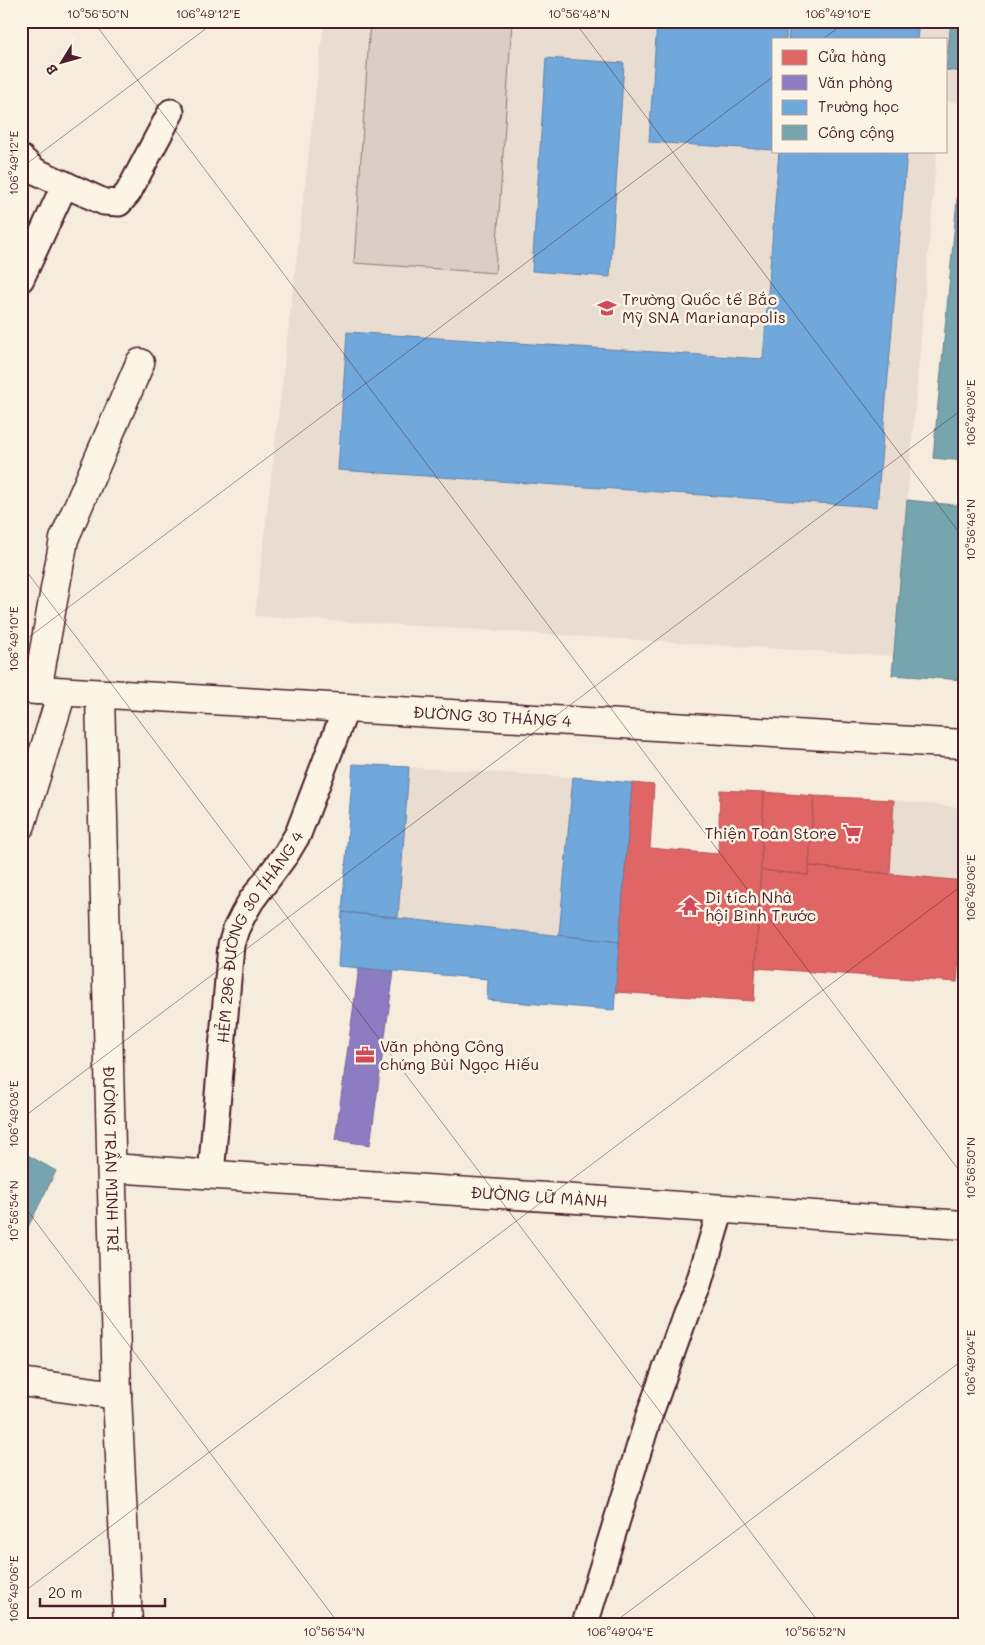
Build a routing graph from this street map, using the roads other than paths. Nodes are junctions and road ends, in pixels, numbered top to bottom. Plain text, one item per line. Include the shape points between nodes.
1 (171, 112) dead end
2 (21, 158) edge
3 (66, 184) junction
4 (21, 279) edge
5 (140, 363) dead end
6 (40, 690) edge
7 (100, 694) junction
8 (346, 708) junction
9 (964, 744) edge
10 (21, 825) edge
11 (112, 1168) junction
12 (211, 1175) junction
13 (721, 1209) junction
14 (964, 1225) edge
15 (21, 1382) edge
16 (117, 1395) junction
17 (128, 1624) edge
18 (585, 1624) edge

1 - 3 lane via 128,193 119,203 104,202
2 - 3 lane via 36,171
3 - 4 lane
5 - 6 street via 64,539
6 - 7 street, ĐƯỜNG 30 THÁNG 4
6 - 10 street
7 - 8 street, ĐƯỜNG 30 THÁNG 4
7 - 11 street, ĐƯỜNG TRẦN MINH TRÍ
8 - 9 street, ĐƯỜNG 30 THÁNG 4
8 - 12 lane, HẺM 296 ĐƯỜNG 30 THÁNG 4 via 298,834 236,928
11 - 12 street, ĐƯỜNG LỮ MÀNH
11 - 16 street, ĐƯỜNG TRẦN MINH TRÍ
12 - 13 street, ĐƯỜNG LỮ MÀNH
13 - 14 street, ĐƯỜNG LỮ MÀNH
13 - 18 lane via 698,1286 649,1416
15 - 16 street
16 - 17 street, ĐƯỜNG TRẦN MINH TRÍ

